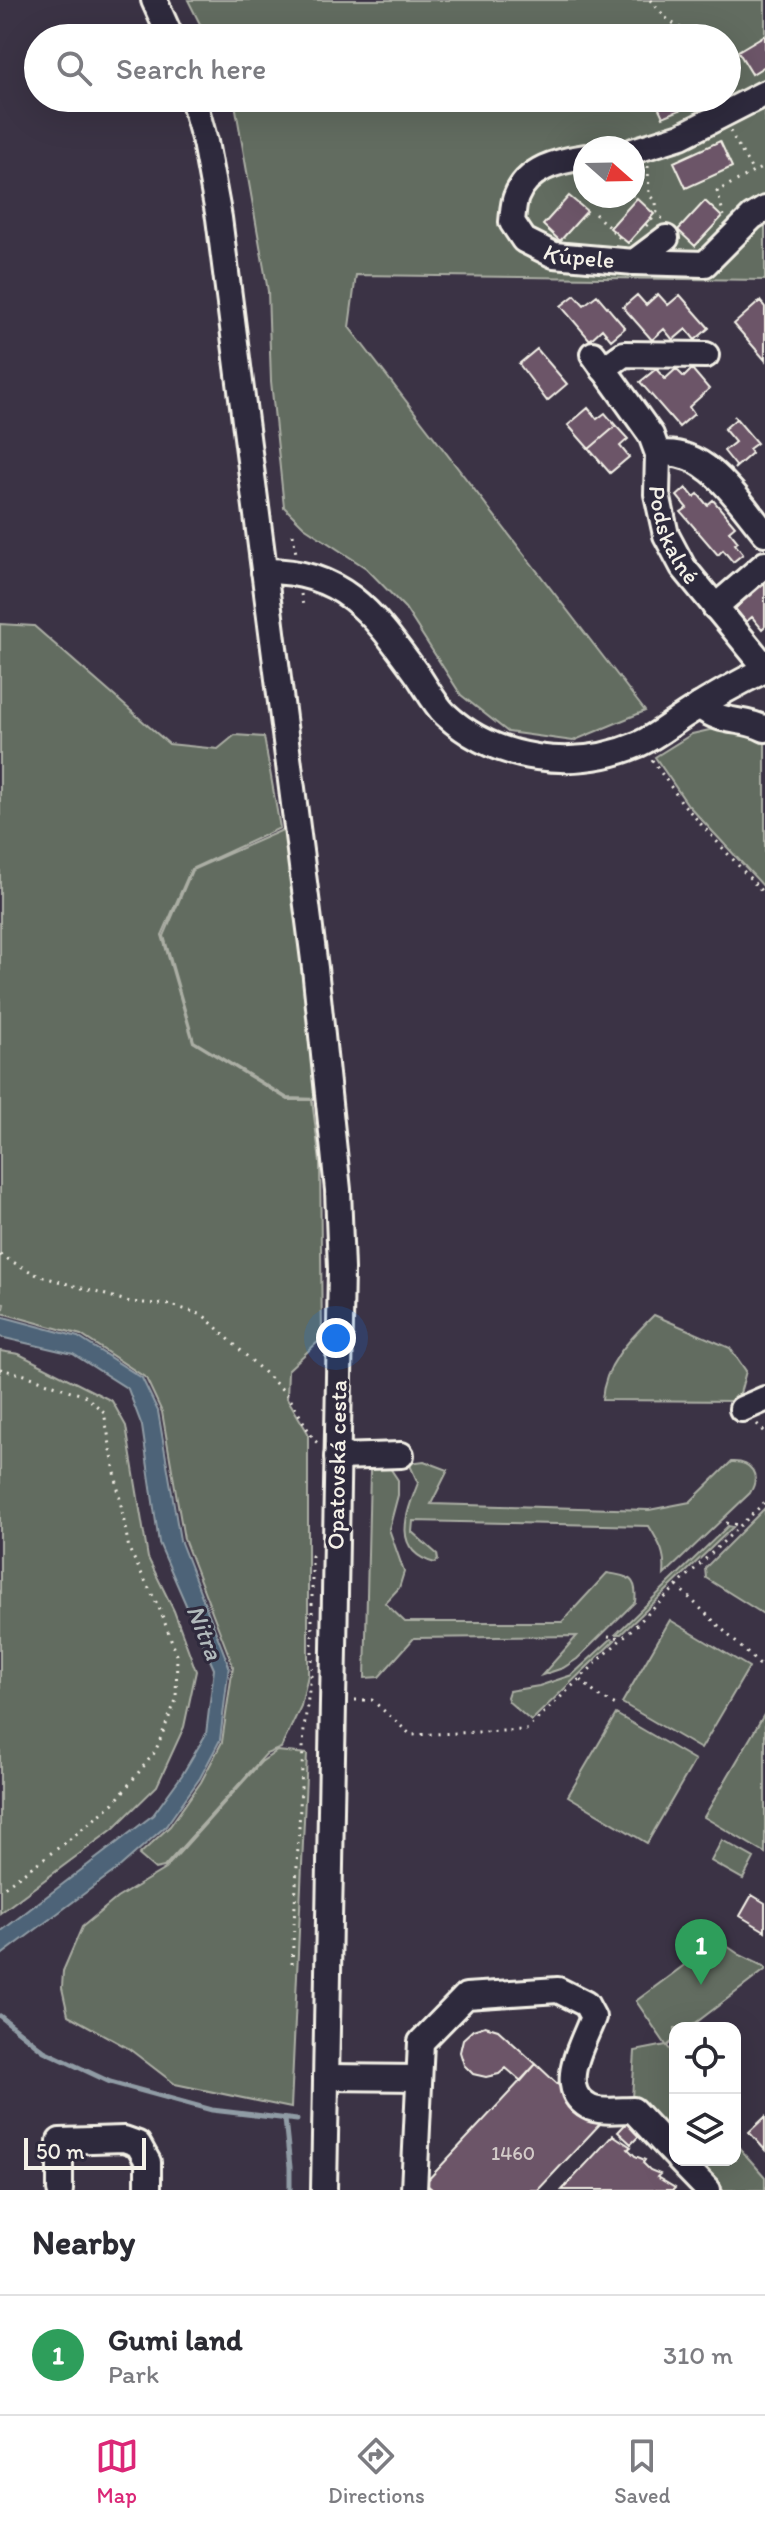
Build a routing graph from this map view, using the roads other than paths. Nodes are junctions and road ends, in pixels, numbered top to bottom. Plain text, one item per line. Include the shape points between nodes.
1 (154, 0) edge
2 (165, 24) edge
3 (765, 93) edge
4 (741, 107) edge
5 (197, 112) edge
6 (732, 112) edge
7 (645, 147) edge
8 (573, 159) edge
9 (765, 209) edge
10 (666, 231) road end
11 (631, 254) junction
12 (706, 355) dead end
13 (658, 454) junction
14 (765, 533) edge
15 (765, 564) edge
16 (264, 571) junction
17 (715, 607) junction
18 (765, 668) edge
19 (743, 680) junction
20 (765, 693) edge
21 (699, 706) junction
22 (765, 729) edge
23 (401, 1455) dead end
24 (337, 1457) junction
25 (326, 2077) junction
26 (419, 2078) junction
27 (669, 2149) edge
28 (685, 2166) edge
29 (60, 2190) edge
30 (148, 2190) edge
31 (324, 2190) edge
32 (414, 2190) edge
33 (708, 2190) edge

1 - 2 street
3 - 4 street
5 - 16 street, Opatovská cesta via 219,218
6 - 7 street
8 - 11 street, Kúpele via 534,172 517,195 512,222 524,240 554,255
9 - 11 street via 705,264
10 - 11 street, Kúpele
12 - 13 street, Podskalné via 624,354 598,361 651,435
13 - 14 street, Podskalné via 672,452 705,466
13 - 17 street, Podskalné via 657,494 666,535
15 - 17 street, Podskalné
16 - 21 street via 298,572 343,590 380,623 444,712 470,734 497,747 562,761 599,755 642,743
16 - 24 street, Opatovská cesta via 338,1190
17 - 18 street, Podskalné
18 - 19 street
19 - 20 street
19 - 21 street
21 - 22 street via 713,717
23 - 24 street
24 - 25 street, Opatovská cesta
25 - 26 street
25 - 31 street, Opatovská cesta
26 - 27 street via 421,2042 466,1996 558,1990 586,2004 593,2017 571,2077 573,2093 591,2109 633,2110
26 - 32 street
28 - 33 street
29 - 30 street via 60,2141 124,2139 138,2144 148,2162

